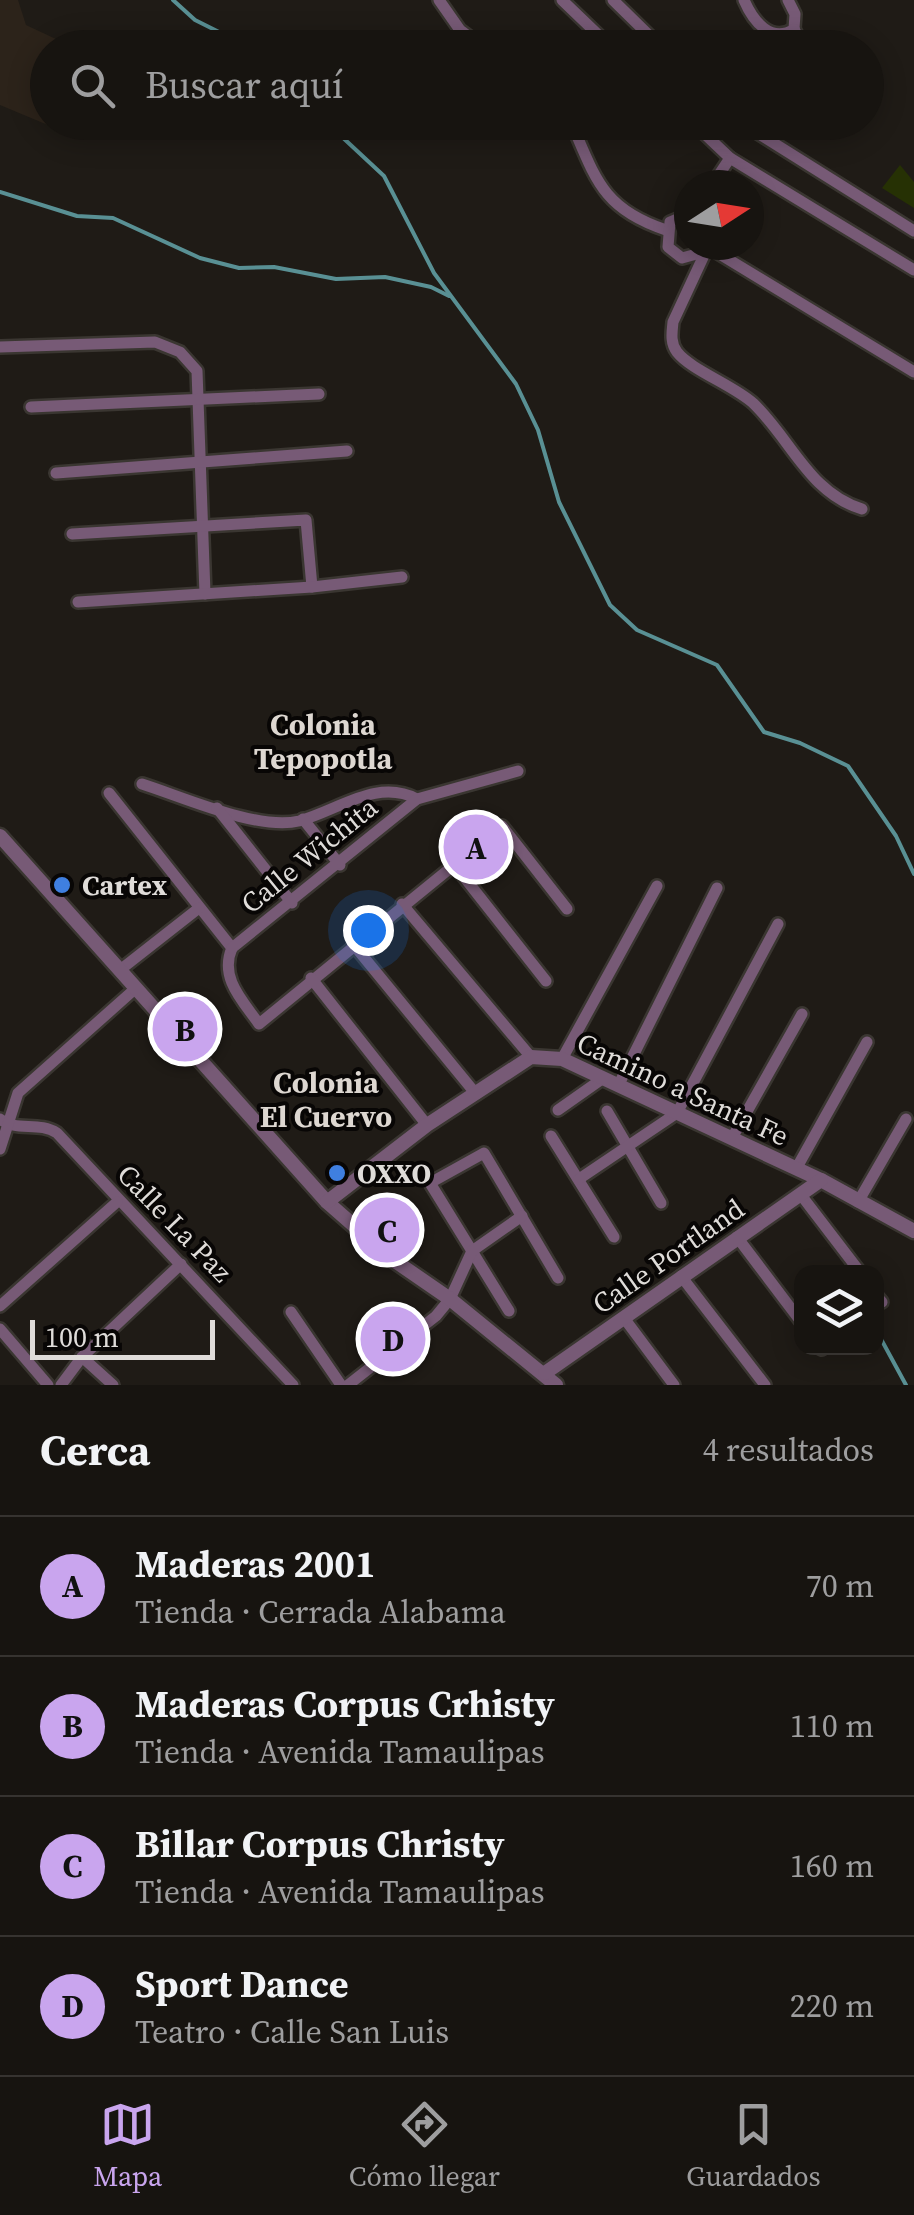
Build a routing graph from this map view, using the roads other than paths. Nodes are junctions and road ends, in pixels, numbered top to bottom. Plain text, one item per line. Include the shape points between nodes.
1 (439, 0) edge
2 (562, 0) edge
3 (613, 0) edge
4 (744, 0) edge
5 (788, 0) edge
6 (794, 29) edge
7 (460, 30) edge
8 (593, 30) edge
9 (644, 30) edge
10 (767, 30) edge
11 (580, 140) edge
12 (711, 140) edge
13 (769, 140) edge
14 (730, 158) junction
15 (722, 170) edge
16 (674, 220) edge
17 (666, 230) junction
18 (914, 231) edge
19 (674, 254) edge
20 (702, 260) edge
21 (728, 260) edge
22 (914, 270) edge
23 (0, 347) edge
24 (914, 372) edge
25 (319, 394) dead end
26 (198, 400) junction
27 (31, 406) dead end
28 (347, 452) dead end
29 (200, 462) junction
30 (56, 473) dead end
31 (862, 509) dead end
32 (202, 524) junction
33 (72, 534) dead end
34 (402, 576) dead end
35 (312, 587) junction
36 (205, 594) junction
37 (78, 602) dead end
38 (518, 771) dead end
39 (142, 784) dead end
40 (109, 793) dead end
41 (417, 799) junction
42 (217, 807) junction
43 (304, 819) junction
44 (0, 836) edge
45 (454, 863) junction
46 (340, 865) junction
47 (657, 886) dead end
48 (717, 888) dead end
49 (292, 903) junction
50 (402, 904) junction
51 (199, 908) junction
52 (567, 909) dead end
53 (778, 924) dead end
54 (354, 944) junction
55 (232, 948) junction
56 (120, 970) junction
57 (311, 978) junction
58 (546, 981) dead end
59 (136, 988) junction
60 (802, 1014) dead end
61 (867, 1042) dead end
62 (531, 1058) junction
63 (562, 1059) junction
64 (602, 1078) junction
65 (618, 1086) junction
66 (476, 1094) junction
67 (558, 1110) dead end
68 (607, 1111) dead end
69 (677, 1113) junction
70 (906, 1120) dead end
71 (4, 1122) edge
72 (426, 1125) junction
73 (552, 1136) dead end
74 (732, 1138) junction
75 (629, 1147) junction
76 (0, 1149) edge
77 (796, 1169) junction
78 (579, 1179) junction
79 (821, 1180) junction
80 (801, 1194) junction
81 (117, 1202) junction
82 (327, 1202) junction
83 (858, 1202) junction
84 (661, 1204) dead end
85 (522, 1216) junction
86 (914, 1232) edge
87 (614, 1237) dead end
88 (737, 1238) junction
89 (472, 1251) junction
90 (181, 1264) junction
91 (855, 1265) edge
92 (681, 1276) junction
93 (558, 1278) dead end
94 (450, 1299) junction
95 (0, 1306) edge
96 (508, 1311) dead end
97 (292, 1312) dead end
98 (794, 1312) edge
99 (624, 1318) junction
100 (0, 1329) edge
101 (82, 1358) junction
102 (551, 1379) edge
103 (48, 1385) edge
104 (61, 1385) edge
105 (113, 1385) edge
106 (293, 1385) edge
107 (345, 1385) edge
108 (674, 1385) edge
109 (765, 1385) edge

1 - 7 street
2 - 8 street
3 - 9 street
4 - 10 street
5 - 6 street
11 - 17 street via 606,195 634,219
12 - 14 street
13 - 18 street
14 - 15 street
14 - 22 street
16 - 17 street
17 - 19 street
20 - 31 street via 673,322 678,354 754,404 832,498
21 - 24 street
23 - 26 street via 155,342 180,352 197,371
25 - 26 street
26 - 27 street
26 - 29 street
28 - 29 street
29 - 30 street
29 - 32 street
32 - 33 street
32 - 35 street via 306,520
32 - 36 street
34 - 35 street
35 - 36 street
36 - 37 street
38 - 41 street
39 - 42 street
40 - 51 street
41 - 43 street via 386,790
41 - 46 street, Calle Wichita
42 - 43 street via 269,823
42 - 49 street
43 - 46 street
44 - 56 street
45 - 50 street
45 - 52 street via 502,826
45 - 58 street
46 - 49 street, Calle Wichita
47 - 63 street
48 - 65 street
49 - 55 street, Calle Wichita
50 - 54 street
50 - 62 street
51 - 55 street
51 - 56 street
53 - 69 street
54 - 57 street
54 - 66 street
55 - 57 street via 232,984 260,1024
56 - 59 street
57 - 72 street
59 - 71 street via 18,1092
59 - 82 street
60 - 74 street
61 - 77 street
62 - 63 street, Camino a Santa Fe
62 - 66 street, Camino a Santa Fe
63 - 64 street, Camino a Santa Fe
64 - 65 street, Camino a Santa Fe
64 - 67 street
65 - 69 street, Camino a Santa Fe
66 - 72 street, Camino a Santa Fe
68 - 75 street
69 - 74 street, Camino a Santa Fe
69 - 75 street
70 - 83 street
71 - 76 street
71 - 81 street, Calle La Paz via 50,1128
72 - 82 street, Camino a Santa Fe
73 - 78 street
74 - 77 street, Camino a Santa Fe
75 - 78 street
75 - 84 street
77 - 79 street, Camino a Santa Fe
78 - 87 street
79 - 80 street, Calle Portland
79 - 83 street, Camino a Santa Fe
80 - 88 street, Calle Portland
80 - 91 street
81 - 90 street, Calle La Paz
81 - 95 street
82 - 94 street
83 - 86 street, Camino a Santa Fe
85 - 89 street
85 - 89 street via 484,1153 430,1182
85 - 93 street
88 - 92 street, Calle Portland
88 - 98 street
89 - 94 street
89 - 96 street
90 - 101 street
90 - 106 street, Calle La Paz
92 - 99 street, Calle Portland
92 - 109 street
94 - 102 street
94 - 107 street
97 - 107 street
99 - 102 street, Calle Portland
99 - 108 street
100 - 103 street
101 - 104 street
101 - 105 street

